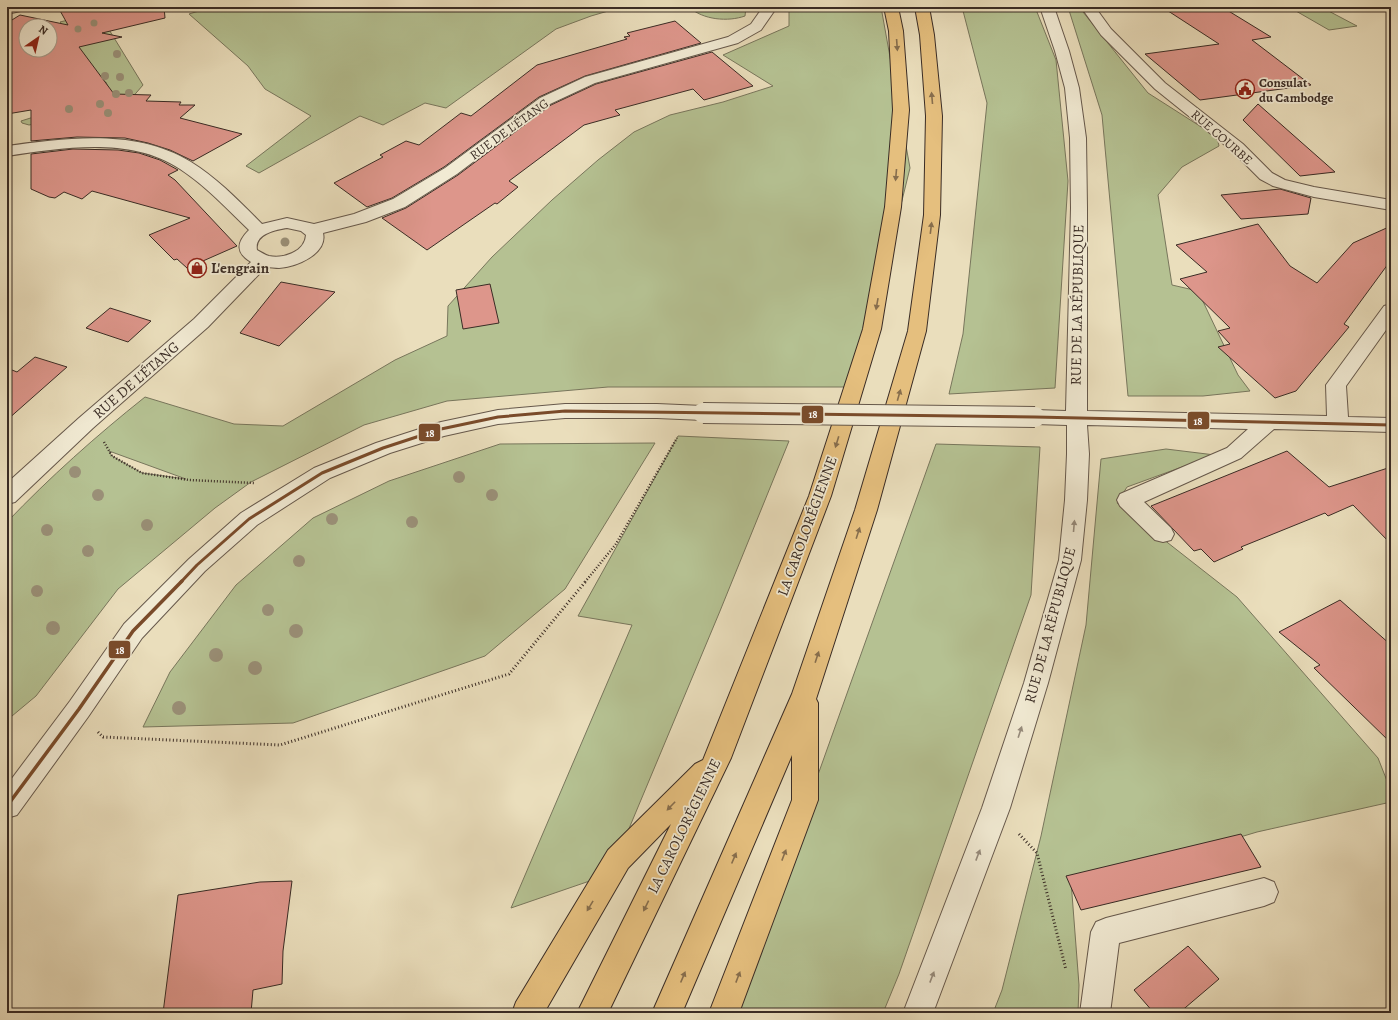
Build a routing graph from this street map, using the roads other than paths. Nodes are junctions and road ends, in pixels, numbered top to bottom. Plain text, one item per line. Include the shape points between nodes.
1 (20, 7) edge
2 (770, 7) edge
3 (891, 7) edge
4 (922, 7) edge
5 (1047, 7) edge
6 (1088, 7) edge
7 (7, 10) edge
8 (7, 151) edge
9 (1391, 204) edge
10 (313, 230) junction
11 (259, 231) junction
12 (262, 261) junction
13 (1391, 310) edge
14 (1076, 419) junction
15 (1269, 422) junction
16 (1338, 423) junction
17 (1391, 425) edge
18 (7, 496) edge
19 (1163, 534) dead end
20 (805, 694) junction
21 (718, 758) junction
22 (7, 806) edge
23 (1264, 892) dead end
24 (527, 1013) edge
25 (592, 1013) edge
26 (667, 1013) edge
27 (724, 1013) edge
28 (918, 1013) edge
29 (1095, 1013) edge

1 - 7 street
2 - 10 street, RUE DE L'ÉTANG via 756,27 733,40 590,80 545,101 450,172 399,204 360,218
3 -> 21 highway, LA CAROLORÉGIENNE via 896,31 901,110 893,207 872,329 820,496
20 -> 4 highway via 866,510 917,331 932,215 934,124 927,35
5 - 14 street, RUE DE LA RÉPUBLIQUE via 1072,88 1078,138
6 - 9 street, RUE COURBE via 1106,32 1160,86 1237,147 1266,176 1279,183 1314,192
8 - 11 street via 90,143 125,145 149,150 184,164 223,196
10 - 11 street via 299,224 287,223
10 - 12 street via 317,236 315,244 304,254 282,262
11 - 12 street via 249,243 248,249 254,258
12 - 18 street, RUE DE L'ÉTANG via 201,323
13 - 16 street via 1336,385
14 - 15 street
14 - 22 street, bridge via 565,411 498,417 441,429 383,448 322,473 250,519 197,565 134,631
28 -> 14 street, RUE DE LA RÉPUBLIQUE via 996,808 1036,683 1070,560 1078,454
15 - 16 street
15 - 19 street via 1234,453 1128,500
16 - 17 street
26 -> 20 highway
27 -> 20 highway via 805,800
21 -> 24 highway via 618,859
21 -> 25 highway, LA CAROLORÉGIENNE
23 - 29 street via 1106,932

